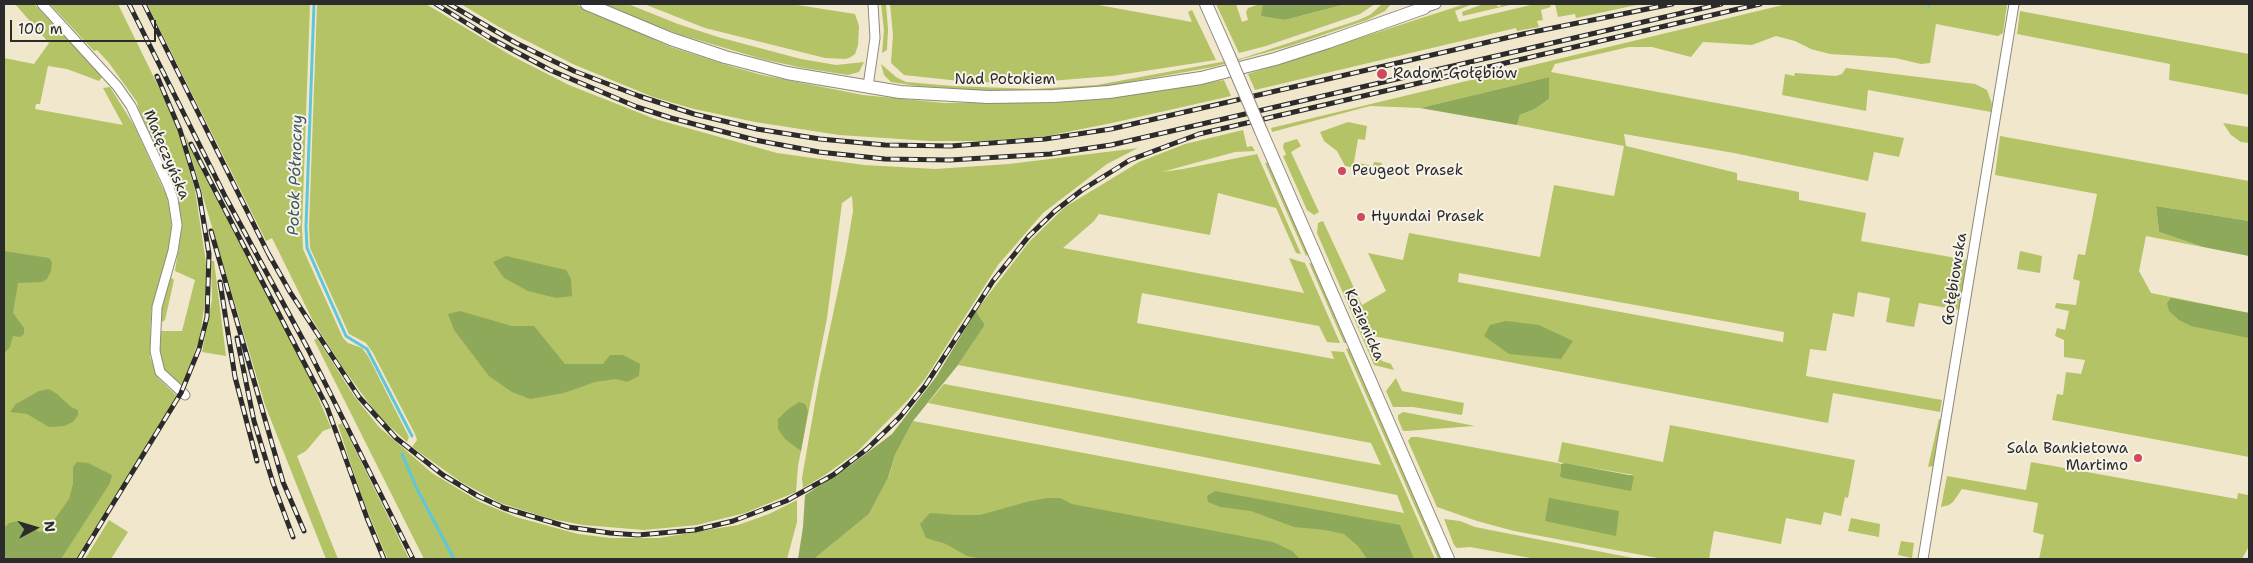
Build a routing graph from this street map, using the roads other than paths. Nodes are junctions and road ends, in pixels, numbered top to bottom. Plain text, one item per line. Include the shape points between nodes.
1 (42, 4) edge
2 (587, 4) edge
3 (873, 4) edge
4 (1206, 4) edge
5 (2014, 4) edge
6 (1420, 6) edge
7 (868, 86) junction
8 (185, 396) dead end
9 (1448, 559) edge
10 (1923, 559) edge

1 - 8 street, Małęczyńska via 90,54 131,106 168,185 177,225 157,307 155,351 160,372
2 - 7 main road, Nad Potokiem via 671,39 726,57 787,73
3 - 7 street via 875,38
4 - 9 main road, Kozienicka, bridge
5 - 10 street, Gołębiowska
6 - 7 main road, Nad Potokiem via 1275,59 1201,78 1109,92 988,97 910,93

